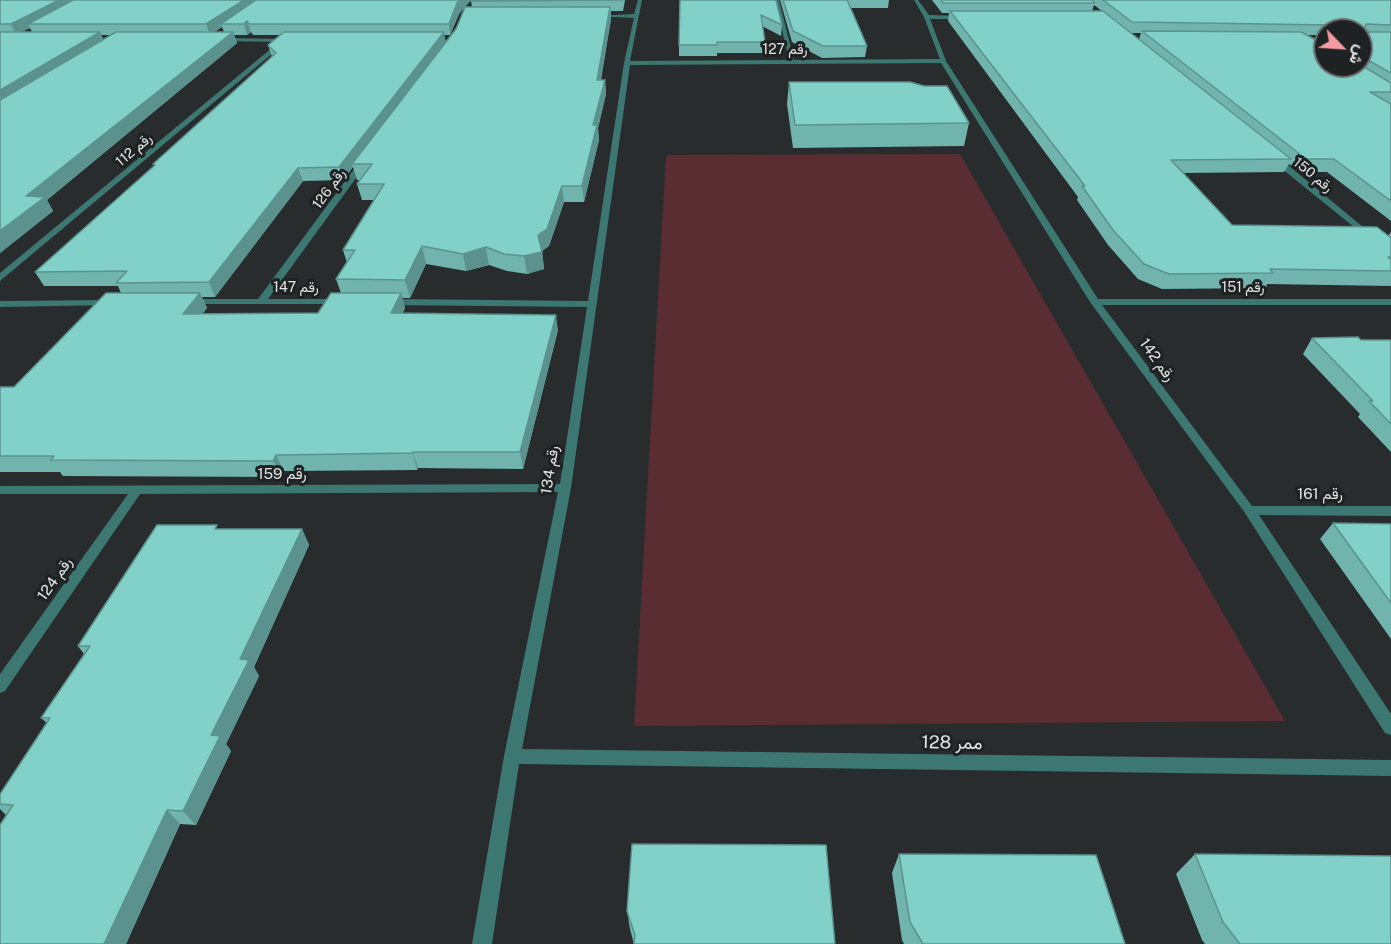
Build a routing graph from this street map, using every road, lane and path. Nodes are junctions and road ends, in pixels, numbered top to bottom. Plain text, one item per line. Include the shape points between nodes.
1 (640, 0) edge
2 (777, 0) edge
3 (916, 0) edge
4 (591, 16) edge
5 (637, 16) junction
6 (927, 17) junction
7 (974, 17) edge
8 (222, 33) edge
9 (284, 41) junction
10 (295, 41) edge
11 (944, 61) junction
12 (792, 62) junction
13 (627, 63) junction
14 (1263, 150) edge
15 (371, 152) edge
16 (1391, 254) edge
17 (0, 278) edge
18 (178, 302) edge
19 (261, 302) junction
20 (356, 302) edge
21 (379, 302) edge
22 (1095, 302) junction
23 (1391, 302) edge
24 (119, 303) edge
25 (0, 304) edge
26 (592, 304) junction
27 (565, 488) junction
28 (0, 490) edge
29 (136, 491) junction
30 (1249, 510) junction
31 (1391, 511) edge
32 (0, 686) edge
33 (1391, 728) edge
34 (512, 756) junction
35 (1391, 768) edge
36 (482, 944) edge

1 - 5 street, رقم 134
2 - 12 street
3 - 6 street, رقم 142
4 - 5 street
5 - 13 street, رقم 134
6 - 7 street
6 - 11 street, رقم 142
8 - 9 street via 212,39
9 - 10 street
9 - 17 street, رقم 112
11 - 12 street, رقم 127
11 - 22 street, رقم 142
12 - 13 street, رقم 127
13 - 26 street, رقم 134
14 - 16 street, رقم 150
15 - 19 street, رقم 126
18 - 19 street, رقم 147
19 - 20 street, رقم 147
21 - 26 street
22 - 23 street, رقم 151
22 - 30 street, رقم 142
24 - 25 street
26 - 27 street, رقم 134
27 - 29 street, رقم 159
27 - 34 street, رقم 134
28 - 29 street, رقم 159
29 - 32 street, رقم 124
30 - 31 street, رقم 161
30 - 33 street, رقم 142
34 - 35 street, ممر 128
34 - 36 street, رقم 134

